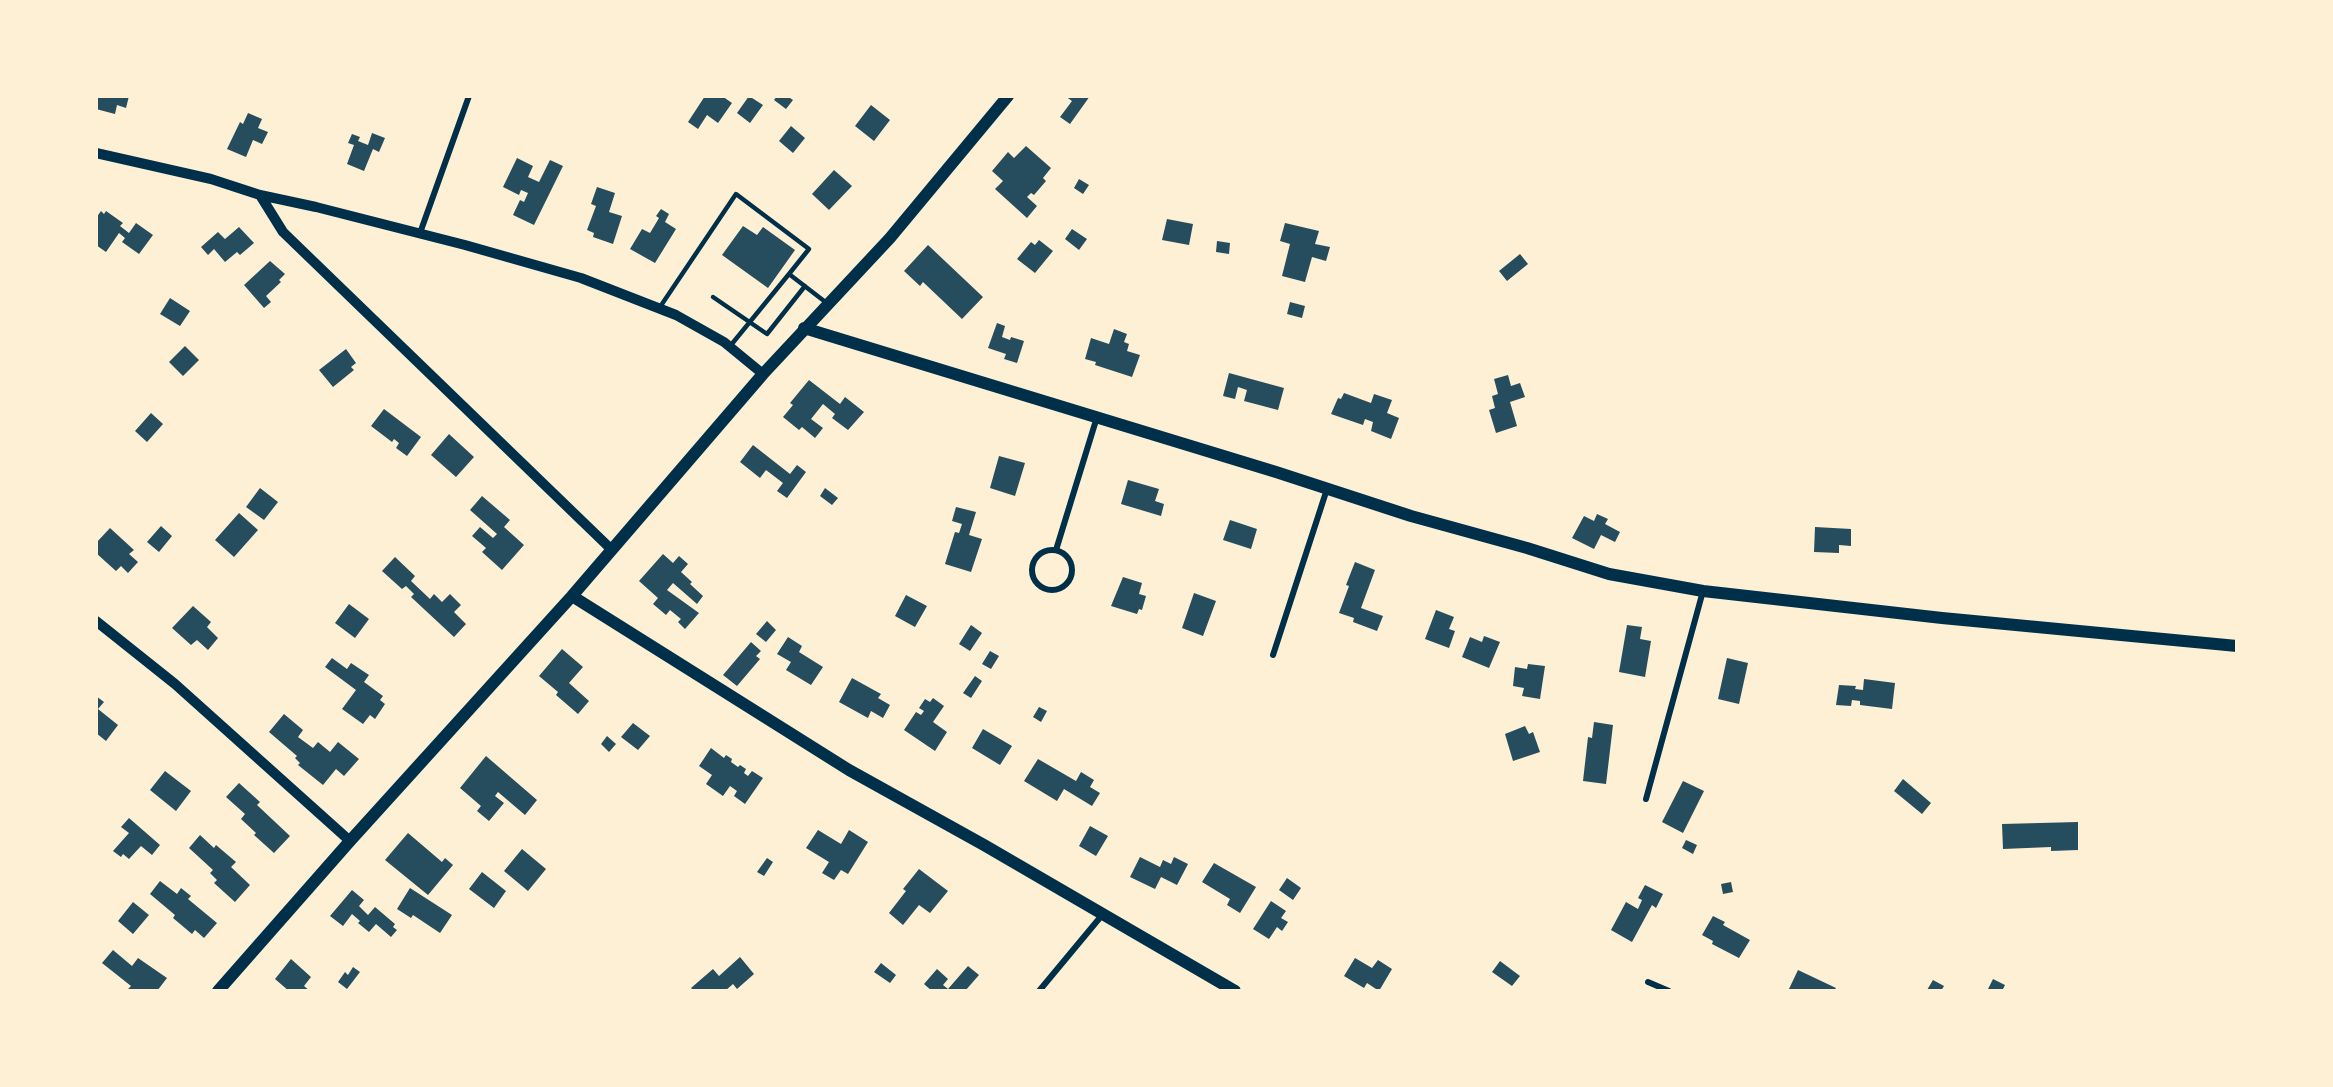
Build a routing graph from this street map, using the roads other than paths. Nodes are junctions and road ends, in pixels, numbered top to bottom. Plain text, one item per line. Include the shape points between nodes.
1 (469, 96) edge
2 (1008, 96) edge
3 (96, 153) edge
4 (260, 195) junction
5 (420, 233) junction
6 (789, 274) junction
7 (805, 286) junction
8 (713, 297) dead end
9 (828, 304) junction
10 (660, 307) junction
11 (750, 322) junction
12 (804, 328) junction
13 (730, 346) junction
14 (763, 374) junction
15 (1097, 417) junction
16 (1327, 489) junction
17 (612, 550) junction
18 (1056, 550) junction
19 (1703, 591) junction
20 (572, 596) junction
21 (96, 621) edge
22 (2237, 646) edge
23 (1273, 655) dead end
24 (1646, 798) dead end
25 (350, 841) junction
26 (1103, 914) junction
27 (1648, 982) dead end
28 (218, 991) edge
29 (1039, 991) edge
30 (1235, 991) edge
31 (1669, 991) edge

1 - 5 street
2 - 9 main road via 890,238
3 - 4 street via 211,179
4 - 5 street
4 - 17 street via 283,232
5 - 10 street via 581,278
6 - 7 lane
6 - 10 lane via 809,249 736,194
6 - 11 lane
7 - 9 lane
7 - 11 lane via 767,334
8 - 11 lane
9 - 12 main road
10 - 13 street
11 - 13 lane
12 - 14 main road
12 - 15 main road
13 - 14 street
14 - 17 main road
15 - 16 main road
15 - 18 street
16 - 19 main road via 1609,574
16 - 23 street
17 - 20 main road
18 - 18 street via 1069,558 1073,572 1065,586 1051,590 1037,583 1032,566 1041,554
19 - 22 main road
19 - 24 street
20 - 25 main road
20 - 26 main road via 849,770
21 - 25 street via 175,684
25 - 28 main road
26 - 29 street
26 - 30 main road
27 - 31 street

